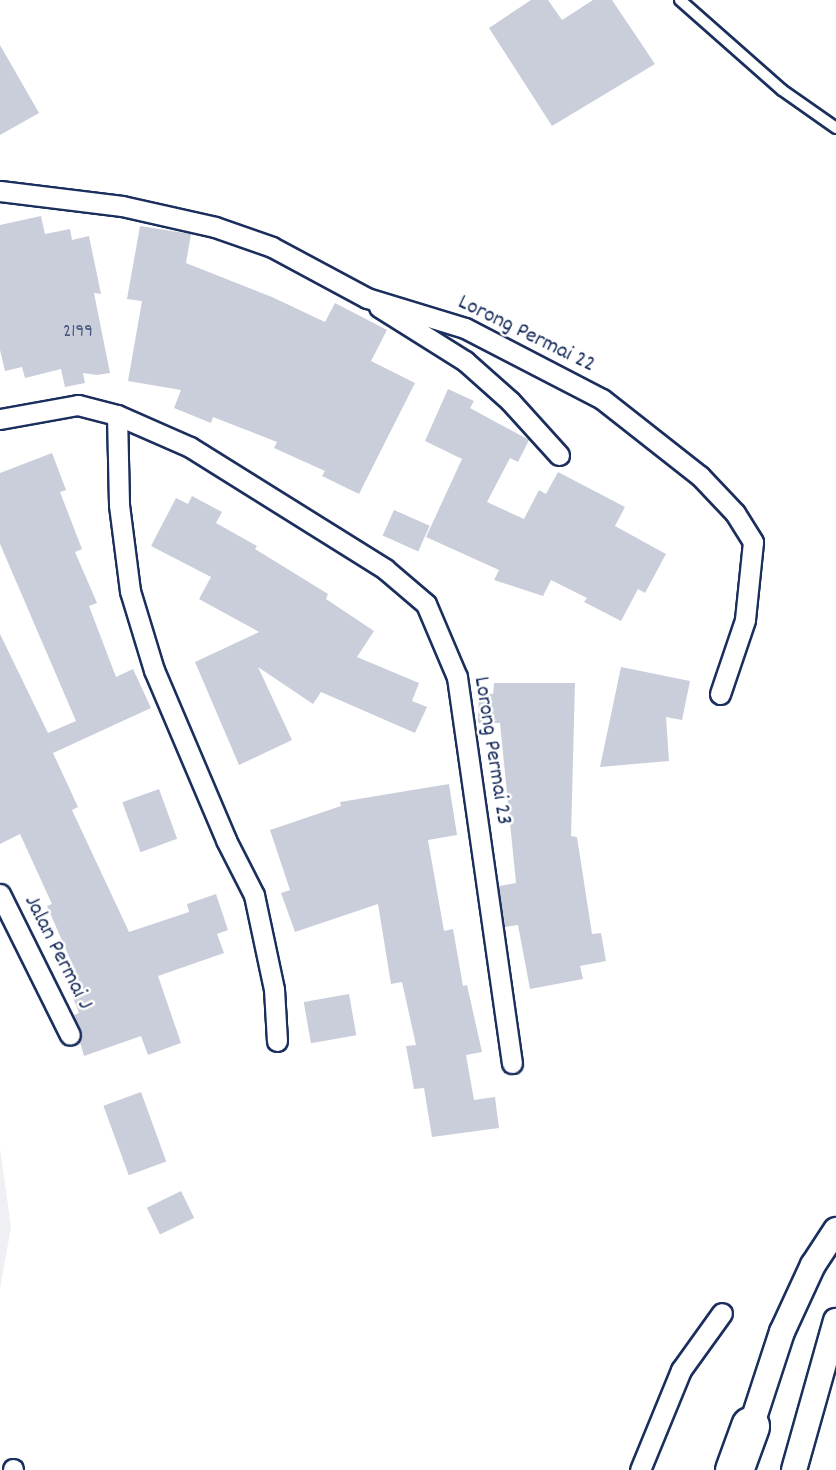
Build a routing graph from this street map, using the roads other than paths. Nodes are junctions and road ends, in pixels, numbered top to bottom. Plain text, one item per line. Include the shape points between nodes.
1 (680, 0) edge
2 (836, 128) edge
3 (0, 191) edge
4 (367, 298) junction
5 (117, 415) junction
6 (0, 419) edge
7 (559, 455) dead end
8 (720, 694) dead end
9 (0, 894) edge
10 (70, 1035) dead end
11 (277, 1041) dead end
12 (512, 1063) dead end
13 (836, 1230) edge
14 (722, 1313) dead end
15 (836, 1321) edge
16 (750, 1426) joint
17 (639, 1470) edge
18 (736, 1470) edge
19 (794, 1470) edge

1 - 2 lane via 782,90
3 - 4 street, Lorong Permai 22 via 122,206 215,227 272,247
4 - 7 street via 464,361 510,401
4 - 8 street, Lorong Permai 22 via 465,328 602,398 665,445 735,513 753,542 751,584 745,620
5 - 6 street, Lorong Permai 23 via 78,405
5 - 11 street via 119,505 130,591 154,670 254,895 274,989
5 - 12 street, Lorong Permai 23 via 190,447 384,569 426,604 457,677
9 - 10 street, Jalan Permai J
13 - 16 street via 813,1265 782,1332
14 - 17 street via 681,1370
15 - 19 street
16 - 18 highway

